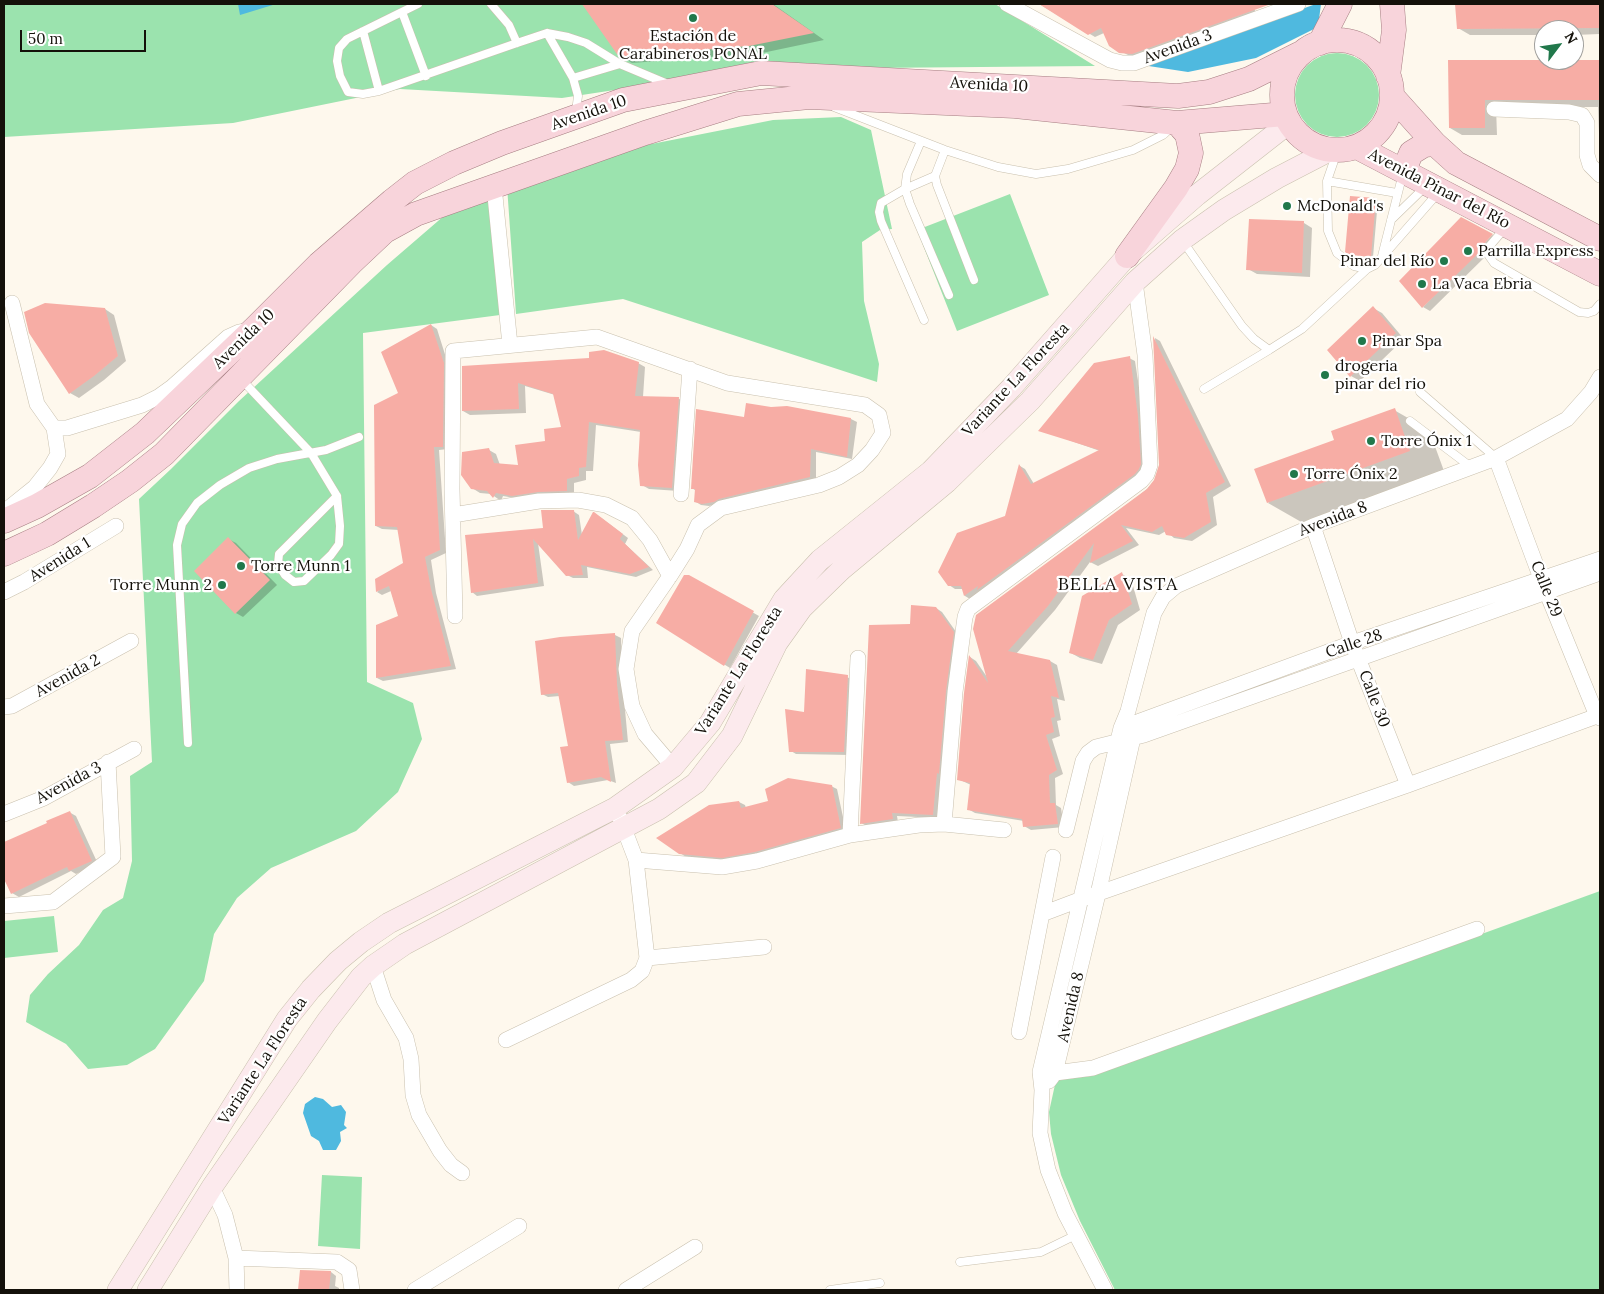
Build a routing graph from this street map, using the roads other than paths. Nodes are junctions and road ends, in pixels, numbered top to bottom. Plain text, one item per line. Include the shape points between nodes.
1 (418, 4) edge
2 (491, 4) edge
3 (1007, 4) edge
4 (1298, 4) edge
5 (1340, 4) edge
6 (1392, 4) edge
7 (402, 12) junction
8 (363, 31) junction
9 (548, 34) junction
10 (517, 42) junction
11 (1320, 43) junction
12 (1299, 54) junction
13 (620, 64) junction
14 (426, 76) junction
15 (572, 78) junction
16 (1390, 86) junction
17 (835, 87) junction
18 (678, 89) junction
19 (379, 91) junction
20 (809, 97) junction
21 (1494, 109) dead end
22 (576, 116) junction
23 (1287, 118) junction
24 (1177, 122) junction
25 (920, 141) junction
26 (1435, 144) junction
27 (1342, 149) junction
28 (945, 150) junction
29 (1404, 171) junction
30 (1600, 175) edge
31 (935, 176) junction
32 (1327, 181) junction
33 (494, 186) junction
34 (1435, 186) junction
35 (905, 188) junction
36 (1397, 193) junction
37 (1392, 220) junction
38 (1508, 225) junction
39 (1600, 239) edge
40 (1182, 240) junction
41 (1127, 256) junction
42 (1382, 258) junction
43 (1366, 269) junction
44 (1600, 274) edge
45 (974, 280) dead end
46 (1135, 282) junction
47 (949, 295) dead end
48 (12, 303) dead end
49 (1600, 304) edge
50 (924, 320) dead end
51 (254, 330) junction
52 (510, 344) junction
53 (1269, 350) junction
54 (690, 369) junction
55 (1600, 377) edge
56 (239, 378) junction
57 (1204, 389) dead end
58 (1420, 392) dead end
59 (1595, 395) edge
60 (1410, 421) dead end
61 (54, 428) junction
62 (359, 437) dead end
63 (311, 453) junction
64 (1496, 458) junction
65 (1471, 467) junction
66 (681, 494) dead end
67 (337, 496) junction
68 (4, 512) edge
69 (453, 515) junction
70 (4, 521) edge
71 (116, 526) dead end
72 (1313, 526) junction
73 (4, 554) edge
74 (1600, 560) edge
75 (1600, 573) edge
76 (670, 576) junction
77 (1544, 586) junction
78 (4, 592) edge
79 (455, 616) dead end
80 (131, 641) dead end
81 (1352, 644) junction
82 (858, 658) dead end
83 (1358, 658) junction
84 (4, 708) edge
85 (1599, 717) edge
86 (1126, 728) junction
87 (188, 743) dead end
88 (134, 749) dead end
89 (108, 762) junction
90 (673, 767) junction
91 (1408, 785) junction
92 (615, 808) junction
93 (4, 814) edge
94 (944, 824) junction
95 (624, 828) junction
96 (1004, 830) dead end
97 (1066, 830) dead end
98 (850, 835) junction
99 (1053, 857) dead end
100 (636, 860) junction
101 (1098, 894) junction
102 (1079, 900) junction
103 (4, 906) edge
104 (1042, 914) junction
105 (1477, 929) dead end
106 (764, 947) dead end
107 (647, 958) junction
108 (373, 966) junction
109 (1019, 1032) dead end
110 (506, 1040) dead end
111 (1040, 1072) junction
112 (1056, 1074) junction
113 (1042, 1090) junction
114 (462, 1173) dead end
115 (212, 1187) junction
116 (165, 1214) junction
117 (519, 1226) dead end
118 (187, 1228) junction
119 (1076, 1235) junction
120 (695, 1247) dead end
121 (236, 1258) junction
122 (960, 1262) dead end
123 (880, 1283) dead end
124 (118, 1290) edge
125 (148, 1290) edge
126 (237, 1290) edge
127 (352, 1290) edge
128 (414, 1290) edge
129 (626, 1290) edge
130 (830, 1290) edge
131 (1104, 1290) edge

1 - 7 lane
2 - 10 lane via 509,25
3 - 4 street, Avenida 3 via 1110,60 1134,63
5 - 11 main road
6 - 16 main road via 1394,30
7 - 8 lane
7 - 14 lane
8 - 19 lane
8 - 19 lane via 347,39 339,48 340,76 348,92
9 - 10 lane
9 - 13 lane via 586,43
9 - 15 lane
10 - 14 lane
11 - 12 main road
11 - 16 main road via 1340,40 1360,46 1377,58
12 - 17 main road, Avenida 10 via 1249,79 1209,92 1178,96 1103,91
12 - 23 main road via 1283,82 1281,95
13 - 15 lane
13 - 18 lane
14 - 19 lane
15 - 22 lane via 578,96
16 - 26 main road, Avenida Pinar del Río
16 - 27 main road via 1390,109 1374,137
17 - 18 main road, Avenida 10 via 762,73
17 - 20 main road, Avenida 10
17 - 24 main road, Avenida 10
18 - 22 main road, Avenida 10 via 623,100
20 - 25 lane
20 - 33 main road, Avenida 10 via 738,104
21 - 30 street via 1582,115 1587,123 1587,155 1590,165
22 - 51 main road, Avenida 10 via 454,163 415,184 319,264
23 - 24 main road, Avenida 10
23 - 27 main road via 1309,143 1320,148
23 - 41 main road, Variante La Floresta
24 - 28 lane via 1163,135 1133,150 1068,169 1036,174 998,167
24 - 41 main road via 1187,134 1191,153 1187,170
25 - 28 lane
25 - 35 lane
26 - 29 main road via 1424,145 1411,153
26 - 39 main road, Avenida Pinar del Río via 1456,163
27 - 29 main road, Avenida Pinar del Río
27 - 32 lane
27 - 40 main road, Variante La Floresta via 1277,178
28 - 31 lane
29 - 34 main road, Avenida Pinar del Río
29 - 36 lane
31 - 35 lane
31 - 45 lane
32 - 36 lane
32 - 43 lane via 1328,231 1337,253 1354,266
33 - 52 street
33 - 56 main road, Avenida 10 via 416,214 385,232
34 - 37 lane
34 - 38 main road, Avenida Pinar del Río
34 - 42 lane
35 - 47 lane
35 - 50 lane via 881,203 881,221
36 - 37 lane
37 - 42 lane
38 - 44 main road, Avenida Pinar del Río
38 - 49 lane via 1487,249 1494,263 1579,312 1594,311
40 - 46 main road, Variante La Floresta
40 - 53 lane via 1242,326
41 - 90 main road, Variante La Floresta via 1011,388 931,471 820,560 784,599 710,723
42 - 43 lane
43 - 53 lane via 1302,329
46 - 94 street via 1145,355 1150,465 1147,474 968,609 955,692
46 - 95 main road, Variante La Floresta via 1016,415 947,482 841,570 802,608 777,643 732,736 696,783
48 - 61 street via 37,404
51 - 61 street via 228,337 158,397 67,428
51 - 70 main road, Avenida 10 via 145,433 90,476
52 - 54 street via 597,337
52 - 69 street via 453,351
53 - 57 lane
54 - 66 street
54 - 76 street via 727,383 865,405 879,414 883,433 858,466 839,477 801,490 721,508 698,525
55 - 59 street, Avenida 8
56 - 63 lane
56 - 73 main road, Avenida 10 via 164,454 130,481 47,534
58 - 64 lane
59 - 64 street, Avenida 8 via 1567,419
60 - 65 lane
61 - 68 street via 58,454 50,468 35,487
62 - 63 lane
63 - 67 lane
63 - 87 lane via 249,468 197,503 182,524 177,545
64 - 65 street, Avenida 8
64 - 77 street, Calle 29
65 - 72 street, Avenida 8
67 - 67 lane via 280,554 278,564 294,582 304,581 339,544
69 - 76 street via 539,501 578,500 606,506 632,518 650,540
69 - 79 street
71 - 78 street, Avenida 1
72 - 81 street, Calle 30
72 - 86 street, Avenida 8 via 1176,586 1163,597 1154,613
74 - 77 street, Calle 28
75 - 77 street, Calle 28
76 - 90 street via 632,631 626,669 632,706 645,734
77 - 81 street, Calle 28
77 - 83 street, Calle 28
77 - 85 street, Calle 29
80 - 84 street, Avenida 2
81 - 83 street, Calle 30
81 - 86 street, Calle 28
82 - 98 street
83 - 86 street, Calle 28
83 - 91 street, Calle 30
85 - 91 street
86 - 97 street via 1088,753 1083,761
86 - 101 street, Avenida 8
86 - 102 street
88 - 89 street, Avenida 3
89 - 93 street, Avenida 3 via 44,798
89 - 103 street via 113,857 53,902
90 - 92 main road, Variante La Floresta
91 - 101 street
92 - 95 street
92 - 116 main road, Variante La Floresta via 389,923 338,961 287,1019
94 - 96 street
94 - 98 street
95 - 100 street
95 - 108 main road, Variante La Floresta via 405,944
98 - 100 street via 757,861 722,867
99 - 104 street
100 - 107 street
101 - 102 street
101 - 112 street, Avenida 8
102 - 104 street
102 - 111 street
104 - 109 street
105 - 112 street via 1093,1068
106 - 107 street
107 - 110 street via 642,971 631,980
108 - 114 street via 384,1000 406,1038 418,1115 440,1152
108 - 115 main road, Variante La Floresta via 327,1021
111 - 112 street
111 - 113 street
112 - 113 street, Avenida 8
113 - 119 street via 1040,1133 1048,1170
115 - 118 main road, Variante La Floresta
115 - 121 street
116 - 118 main road
116 - 124 main road, Variante La Floresta
117 - 128 street
118 - 125 main road, Variante La Floresta
119 - 122 lane via 1041,1252
119 - 131 street
120 - 129 street
121 - 126 street
121 - 127 street via 337,1262 349,1270
123 - 130 lane

